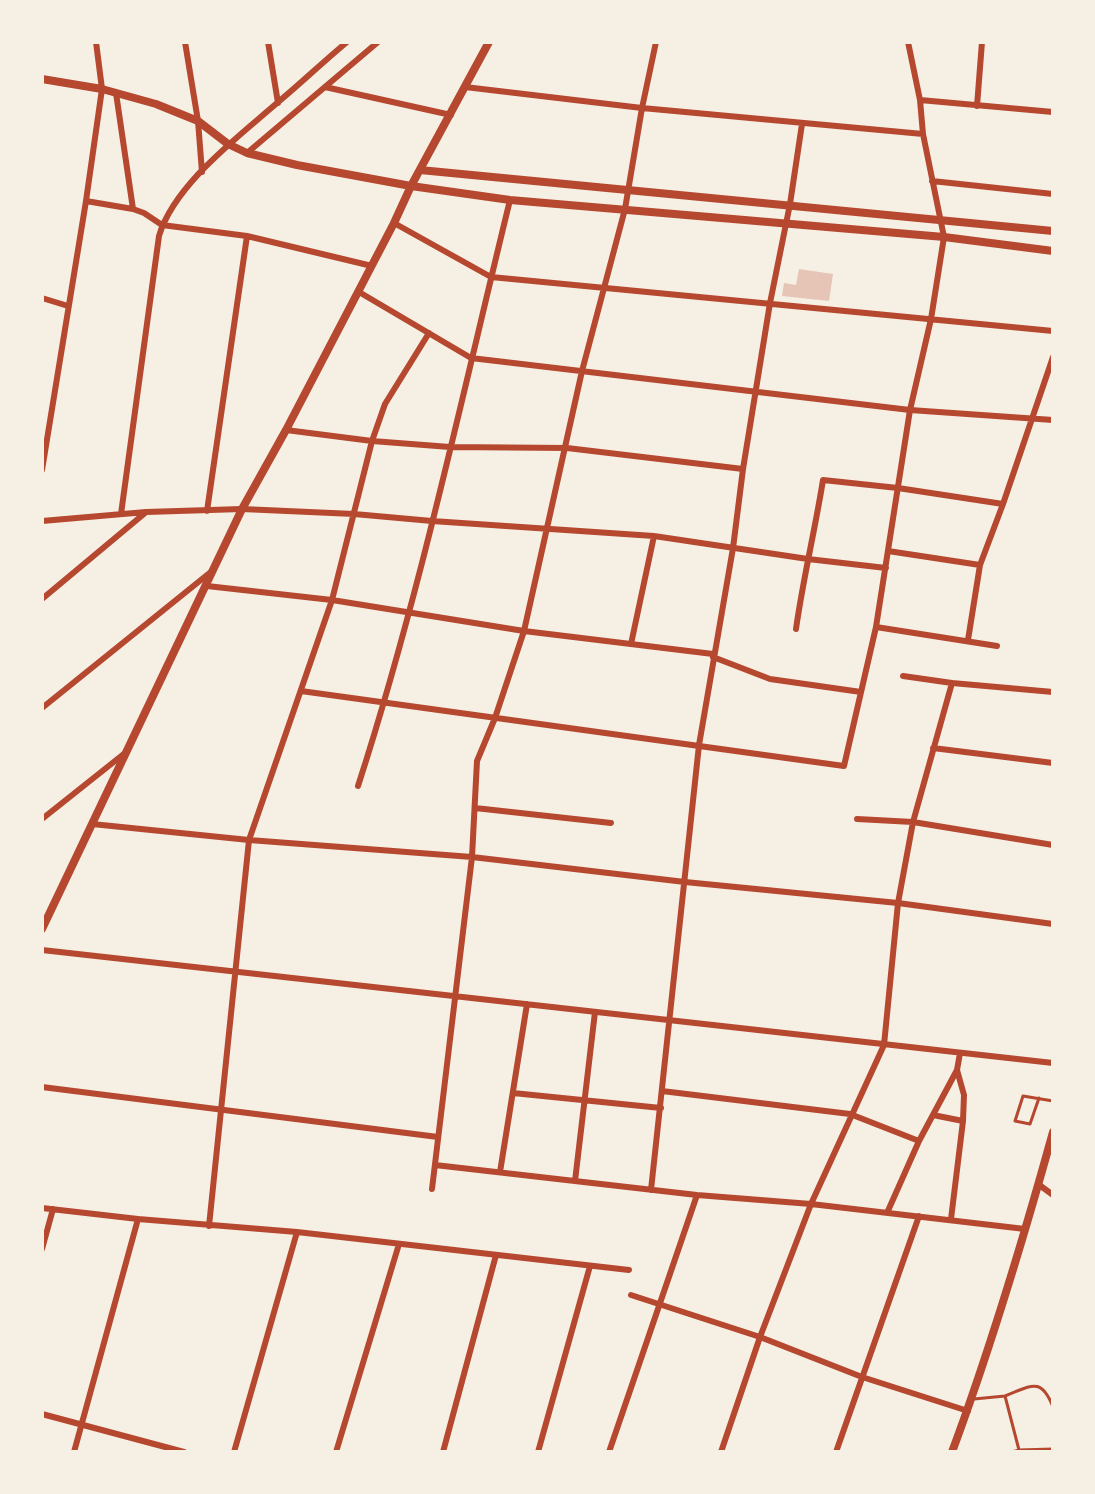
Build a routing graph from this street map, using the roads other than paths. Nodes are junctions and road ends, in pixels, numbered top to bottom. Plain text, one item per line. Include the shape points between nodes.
1 (96, 42) edge
2 (185, 42) edge
3 (268, 42) edge
4 (347, 42) edge
5 (378, 42) edge
6 (489, 42) edge
7 (656, 42) edge
8 (908, 42) edge
9 (982, 42) edge
10 (42, 79) edge
11 (326, 87) junction
12 (465, 87) junction
13 (102, 89) junction
14 (116, 93) junction
15 (920, 100) junction
16 (278, 103) junction
17 (977, 105) junction
18 (642, 108) junction
19 (1053, 112) edge
20 (451, 115) junction
21 (198, 121) junction
22 (802, 124) junction
23 (923, 134) junction
24 (228, 144) junction
25 (247, 153) junction
26 (420, 170) junction
27 (202, 172) junction
28 (932, 181) junction
29 (411, 186) junction
30 (628, 189) junction
31 (1053, 194) edge
32 (510, 200) junction
33 (86, 201) junction
34 (790, 204) junction
35 (133, 209) junction
36 (625, 209) junction
37 (941, 221) junction
38 (787, 223) junction
39 (394, 224) junction
40 (162, 225) junction
41 (1053, 231) edge
42 (247, 236) junction
43 (944, 237) junction
44 (1053, 251) edge
45 (372, 266) junction
46 (491, 277) junction
47 (605, 288) junction
48 (359, 292) junction
49 (42, 298) edge
50 (770, 303) junction
51 (68, 306) junction
52 (931, 319) junction
53 (1053, 332) edge
54 (429, 333) junction
55 (1053, 357) edge
56 (471, 358) junction
57 (582, 371) junction
58 (756, 393) junction
59 (910, 410) junction
60 (1032, 418) junction
61 (1053, 420) edge
62 (286, 430) junction
63 (372, 441) junction
64 (450, 447) junction
65 (567, 448) junction
66 (743, 469) junction
67 (42, 470) edge
68 (898, 488) junction
69 (1003, 504) junction
70 (242, 509) junction
71 (207, 511) junction
72 (146, 512) junction
73 (121, 514) junction
74 (354, 514) junction
75 (42, 521) edge
76 (432, 521) junction
77 (547, 529) junction
78 (654, 536) junction
79 (733, 548) junction
80 (888, 551) junction
81 (808, 559) junction
82 (980, 565) junction
83 (886, 568) junction
84 (214, 569) junction
85 (207, 586) junction
86 (42, 599) edge
87 (333, 600) junction
88 (410, 614) junction
89 (876, 627) junction
90 (796, 629) dead end
91 (524, 631) junction
92 (968, 640) junction
93 (631, 644) junction
94 (997, 646) dead end
95 (713, 656) junction
96 (903, 676) dead end
97 (952, 683) junction
98 (301, 691) junction
99 (861, 692) junction
100 (1053, 692) edge
101 (385, 702) junction
102 (42, 708) edge
103 (495, 718) junction
104 (699, 745) junction
105 (933, 748) junction
106 (126, 753) junction
107 (1053, 763) edge
108 (358, 786) dead end
109 (475, 808) junction
110 (42, 819) edge
111 (857, 819) dead end
112 (913, 822) junction
113 (611, 823) dead end
114 (92, 824) junction
115 (249, 840) junction
116 (1053, 845) edge
117 (472, 857) junction
118 (685, 882) junction
119 (898, 903) junction
120 (1053, 924) edge
121 (43, 925) edge
122 (42, 950) edge
123 (235, 971) junction
124 (456, 995) junction
125 (527, 1004) junction
126 (595, 1012) junction
127 (671, 1020) junction
128 (884, 1045) junction
129 (960, 1053) junction
130 (1053, 1063) edge
131 (957, 1070) junction
132 (42, 1087) edge
133 (662, 1091) junction
134 (513, 1093) junction
135 (1039, 1098) junction
136 (584, 1100) junction
137 (1053, 1101) edge
138 (661, 1108) junction
139 (220, 1110) junction
140 (850, 1114) junction
141 (933, 1115) junction
142 (963, 1121) junction
143 (1053, 1132) edge
144 (438, 1137) junction
145 (919, 1141) junction
146 (435, 1165) junction
147 (500, 1172) junction
148 (575, 1181) junction
149 (1038, 1184) junction
150 (432, 1189) dead end
151 (651, 1190) junction
152 (697, 1195) junction
153 (1053, 1195) edge
154 (811, 1204) junction
155 (42, 1208) edge
156 (53, 1209) junction
157 (887, 1213) junction
158 (919, 1216) junction
159 (138, 1219) junction
160 (951, 1219) junction
161 (210, 1226) junction
162 (1025, 1229) junction
163 (297, 1232) junction
164 (399, 1244) junction
165 (42, 1249) edge
166 (496, 1255) junction
167 (590, 1266) junction
168 (629, 1270) dead end
169 (631, 1295) dead end
170 (658, 1304) junction
171 (760, 1337) junction
172 (862, 1377) junction
173 (1005, 1396) junction
174 (971, 1400) junction
175 (1053, 1407) edge
176 (968, 1411) junction
177 (42, 1414) edge
178 (81, 1425) junction
179 (154, 1443) junction
180 (1053, 1449) edge
181 (1020, 1450) junction
182 (74, 1452) edge
183 (152, 1452) edge
184 (184, 1452) edge
185 (234, 1452) edge
186 (336, 1452) edge
187 (443, 1452) edge
188 (538, 1452) edge
189 (609, 1452) edge
190 (721, 1452) edge
191 (836, 1452) edge
192 (952, 1452) edge
193 (1012, 1452) edge

1 - 13 street
2 - 21 street
3 - 16 street
4 - 16 street
5 - 11 street
6 - 12 street
7 - 18 street
8 - 15 street
9 - 17 street
10 - 13 street
11 - 20 street
11 - 25 street
12 - 18 street
12 - 20 street
13 - 14 street
13 - 33 street
14 - 21 street
14 - 35 street
15 - 17 street
15 - 23 street
16 - 24 street
17 - 19 street
18 - 22 street
18 - 30 street
20 - 26 street
21 - 24 street
21 - 27 street
22 - 23 street
22 - 34 street
23 - 28 street
24 - 25 street
24 - 27 street
25 - 29 street
26 - 29 street
26 - 30 street
27 - 40 street via 173,204
28 - 31 street
28 - 37 street
29 - 32 street
29 - 39 street
30 - 34 street
30 - 36 street
32 - 36 street
32 - 46 street
33 - 35 street
33 - 51 street
34 - 37 street
34 - 38 street
35 - 40 street
36 - 38 street
36 - 47 street
37 - 41 street
37 - 43 street
38 - 43 street
38 - 50 street
39 - 45 street
39 - 46 street
40 - 42 street
40 - 73 street
42 - 45 street
42 - 71 street
43 - 44 street
43 - 52 street
45 - 48 street
46 - 47 street
46 - 56 street
47 - 50 street
47 - 57 street
48 - 54 street
48 - 62 street
49 - 51 street
50 - 52 street
50 - 58 street
51 - 67 street
52 - 53 street
52 - 59 street
54 - 56 street
54 - 63 street via 385,404
55 - 60 street
56 - 57 street
56 - 64 street
57 - 58 street
57 - 65 street
58 - 59 street
58 - 66 street
59 - 60 street
59 - 68 street
60 - 61 street
60 - 69 street
62 - 63 street
62 - 70 street
63 - 64 street
63 - 74 street
64 - 65 street
64 - 76 street
65 - 66 street
65 - 77 street
66 - 79 street
68 - 69 street
68 - 80 street
68 - 81 street via 823,480
69 - 82 street
70 - 71 street
70 - 74 street
70 - 84 street
71 - 72 street
72 - 73 street
72 - 86 street
73 - 75 street
74 - 76 street
74 - 87 street
76 - 77 street
76 - 88 street
77 - 78 street
77 - 91 street
78 - 79 street
78 - 93 street
79 - 81 street
79 - 95 street
80 - 82 street
80 - 83 street
81 - 83 street
81 - 90 street
82 - 92 street
83 - 89 street
84 - 85 street
84 - 102 street
85 - 87 street
85 - 106 street
87 - 88 street
87 - 98 street
88 - 91 street
88 - 101 street
89 - 92 street
89 - 99 street
91 - 93 street
91 - 103 street
92 - 94 street
93 - 95 street
95 - 99 street via 770,679
95 - 104 street
96 - 97 street
97 - 100 street
97 - 105 street
98 - 101 street
98 - 115 street
99 - 104 street via 844,766
101 - 103 street
101 - 108 street
103 - 104 street
103 - 109 street via 477,761
104 - 118 street
105 - 107 street
105 - 112 street
106 - 110 street
106 - 114 street
109 - 113 street
109 - 117 street
111 - 112 street
112 - 116 street
112 - 119 street
114 - 115 street
114 - 121 street
115 - 117 street
115 - 123 street
117 - 118 street
117 - 124 street
118 - 119 street
118 - 127 street
119 - 120 street
119 - 128 street
122 - 123 street
123 - 124 street
123 - 139 street
124 - 125 street
124 - 144 street
125 - 126 street
125 - 134 street
126 - 127 street
126 - 136 street
127 - 128 street
127 - 133 street
128 - 129 street
128 - 140 street
129 - 130 street
129 - 131 street
131 - 141 street
131 - 142 street via 964,1095
132 - 139 street
133 - 138 street
133 - 140 street
134 - 136 street
134 - 147 street
135 - 135 lane via 1030,1124 1015,1121 1023,1096
135 - 137 lane
136 - 138 street
136 - 148 street
138 - 151 street
139 - 144 street
139 - 161 street
140 - 145 street
140 - 154 street
141 - 142 street
141 - 145 street
142 - 160 street
143 - 149 street
144 - 146 street
145 - 157 street
146 - 147 street
146 - 150 street
147 - 148 street
148 - 151 street
149 - 153 street
149 - 162 street
151 - 152 street
152 - 154 street
152 - 170 street
154 - 157 street
154 - 171 street
155 - 156 street
156 - 159 street
156 - 165 street
157 - 158 street
158 - 160 street
158 - 172 street
159 - 161 street
159 - 178 street
160 - 162 street
161 - 163 street
162 - 174 street
163 - 164 street
163 - 185 street
164 - 166 street
164 - 186 street
166 - 167 street
166 - 187 street
167 - 168 street
167 - 188 street
169 - 170 street
170 - 171 street
170 - 189 street
171 - 172 street
171 - 190 street
172 - 176 street
172 - 191 street
173 - 174 lane
173 - 175 lane via 1030,1386 1041,1388
173 - 181 lane
174 - 176 street
176 - 192 street
177 - 178 street
178 - 179 street
178 - 182 street
179 - 183 street
179 - 184 street
180 - 181 lane
181 - 193 lane

